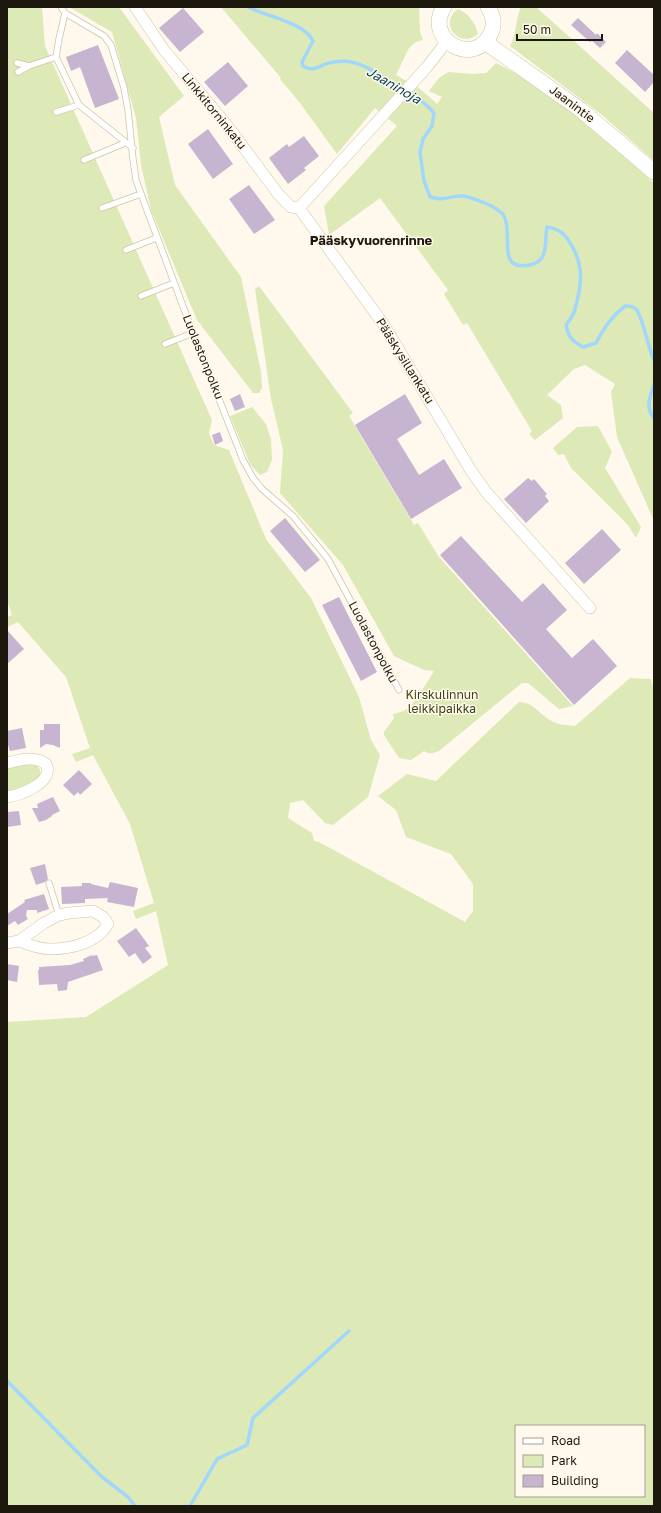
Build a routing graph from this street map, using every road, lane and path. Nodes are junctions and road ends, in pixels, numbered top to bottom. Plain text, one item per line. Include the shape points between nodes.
1 (61, 7) edge
2 (134, 7) edge
3 (444, 7) edge
4 (488, 7) edge
5 (65, 13) junction
6 (447, 41) junction
7 (485, 42) junction
8 (56, 57) junction
9 (17, 63) dead end
10 (29, 66) junction
11 (18, 72) dead end
12 (79, 105) junction
13 (56, 112) dead end
14 (125, 143) junction
15 (132, 148) junction
16 (84, 160) dead end
17 (654, 172) edge
18 (140, 194) junction
19 (102, 208) dead end
20 (299, 208) junction
21 (156, 238) junction
22 (126, 250) dead end
23 (174, 283) junction
24 (141, 296) dead end
25 (193, 333) junction
26 (165, 344) dead end
27 (590, 608) dead end
28 (399, 690) dead end
29 (7, 763) edge
30 (7, 797) edge
31 (49, 883) dead end
32 (59, 916) junction
33 (19, 941) junction
34 (7, 943) edge

1 - 5 lane, Luolastonpolku
2 - 20 street, Linkkitorninkatu via 164,50 226,124 279,195 291,207
3 - 6 main road via 439,24
4 - 7 main road via 492,13 493,26
5 - 8 lane
5 - 15 lane, Luolastonpolku via 104,36 111,45 124,88
6 - 7 main road via 459,49 466,50
6 - 20 street via 427,67
7 - 17 main road, Jaanintie via 581,110
8 - 10 lane
8 - 12 lane
9 - 10 lane
10 - 11 lane
12 - 13 lane
12 - 14 lane
14 - 15 lane
14 - 16 lane
15 - 18 lane, Luolastonpolku
18 - 19 lane
18 - 21 lane, Luolastonpolku
20 - 27 street, Pääskysillankatu via 384,325 486,492
21 - 22 lane
21 - 23 lane, Luolastonpolku
23 - 24 lane
23 - 25 lane, Luolastonpolku
25 - 26 lane
25 - 28 lane, Luolastonpolku via 243,460 253,478 294,516 328,559
29 - 30 street via 24,759 39,760 46,764 48,770 44,780 22,793
31 - 32 lane
32 - 33 street via 44,923
32 - 33 street via 93,911 103,917 108,924 104,932 96,938 66,947 49,949
33 - 34 street

